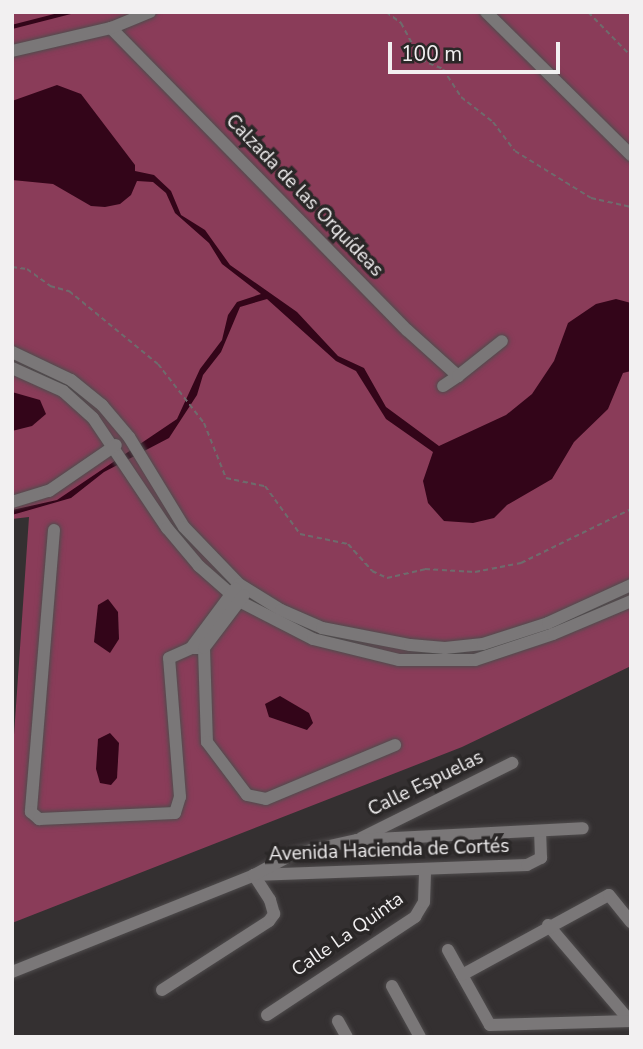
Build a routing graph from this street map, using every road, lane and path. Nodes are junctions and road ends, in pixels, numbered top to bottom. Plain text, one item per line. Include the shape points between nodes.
1 (150, 12) edge
2 (386, 12) edge
3 (486, 12) edge
4 (588, 12) edge
5 (111, 28) junction
6 (12, 51) edge
7 (631, 57) edge
8 (631, 155) edge
9 (631, 207) edge
10 (12, 267) edge
11 (502, 341) dead end
12 (12, 352) edge
13 (12, 368) edge
14 (458, 376) junction
15 (443, 386) dead end
16 (116, 422) junction
17 (105, 433) junction
18 (116, 445) junction
19 (12, 502) edge
20 (631, 509) edge
21 (54, 530) dead end
22 (631, 585) edge
23 (239, 592) junction
24 (631, 601) edge
25 (197, 648) junction
26 (395, 745) dead end
27 (512, 763) dead end
28 (583, 828) dead end
29 (540, 833) junction
30 (357, 840) junction
31 (425, 872) junction
32 (254, 875) junction
33 (631, 922) edge
34 (548, 925) junction
35 (449, 950) dead end
36 (12, 972) edge
37 (461, 975) junction
38 (392, 986) dead end
39 (162, 990) dead end
40 (267, 1015) dead end
41 (338, 1021) dead end
42 (630, 1021) edge
43 (347, 1037) edge
44 (420, 1037) edge

1 - 5 street
2 - 9 path via 401,23 421,60 443,69 461,97 493,122 515,151 591,198
3 - 8 street
4 - 7 path
5 - 6 street
5 - 14 street, Calzada de las Orquídeas via 407,330
10 - 20 path via 27,269 50,286 69,291 158,364 204,424 226,478 265,486 300,534 348,544 372,571 387,578 425,569 475,572 521,563
11 - 14 street
12 - 16 street via 71,380
13 - 17 street via 62,391
14 - 15 street
16 - 17 street
16 - 23 street via 184,527
17 - 18 street
18 - 19 street via 49,491
18 - 23 street via 167,528
21 - 25 street via 31,812 39,819 175,813 180,797 169,658
22 - 23 street via 548,623 483,643 445,648 365,640 321,628
23 - 24 street via 313,639 355,652 436,663 475,660 505,651
23 - 25 street
25 - 26 street via 207,742 247,795 266,799
27 - 30 street, Calle Espuelas
28 - 29 street
29 - 30 street, Avenida Hacienda de Cortés
29 - 31 street, Avenida Hacienda de Cortés via 541,858 536,863
30 - 32 street, Avenida Hacienda de Cortés via 293,854
31 - 32 street, Avenida Hacienda de Cortés
31 - 40 street, Calle La Quinta via 424,902 415,917
32 - 36 street, Avenida Hacienda de Cortés
32 - 39 street via 270,900 274,914 269,921
33 - 34 street via 609,895
34 - 37 street
34 - 42 street
35 - 37 street
37 - 42 street via 490,1025
38 - 44 street
41 - 43 street

